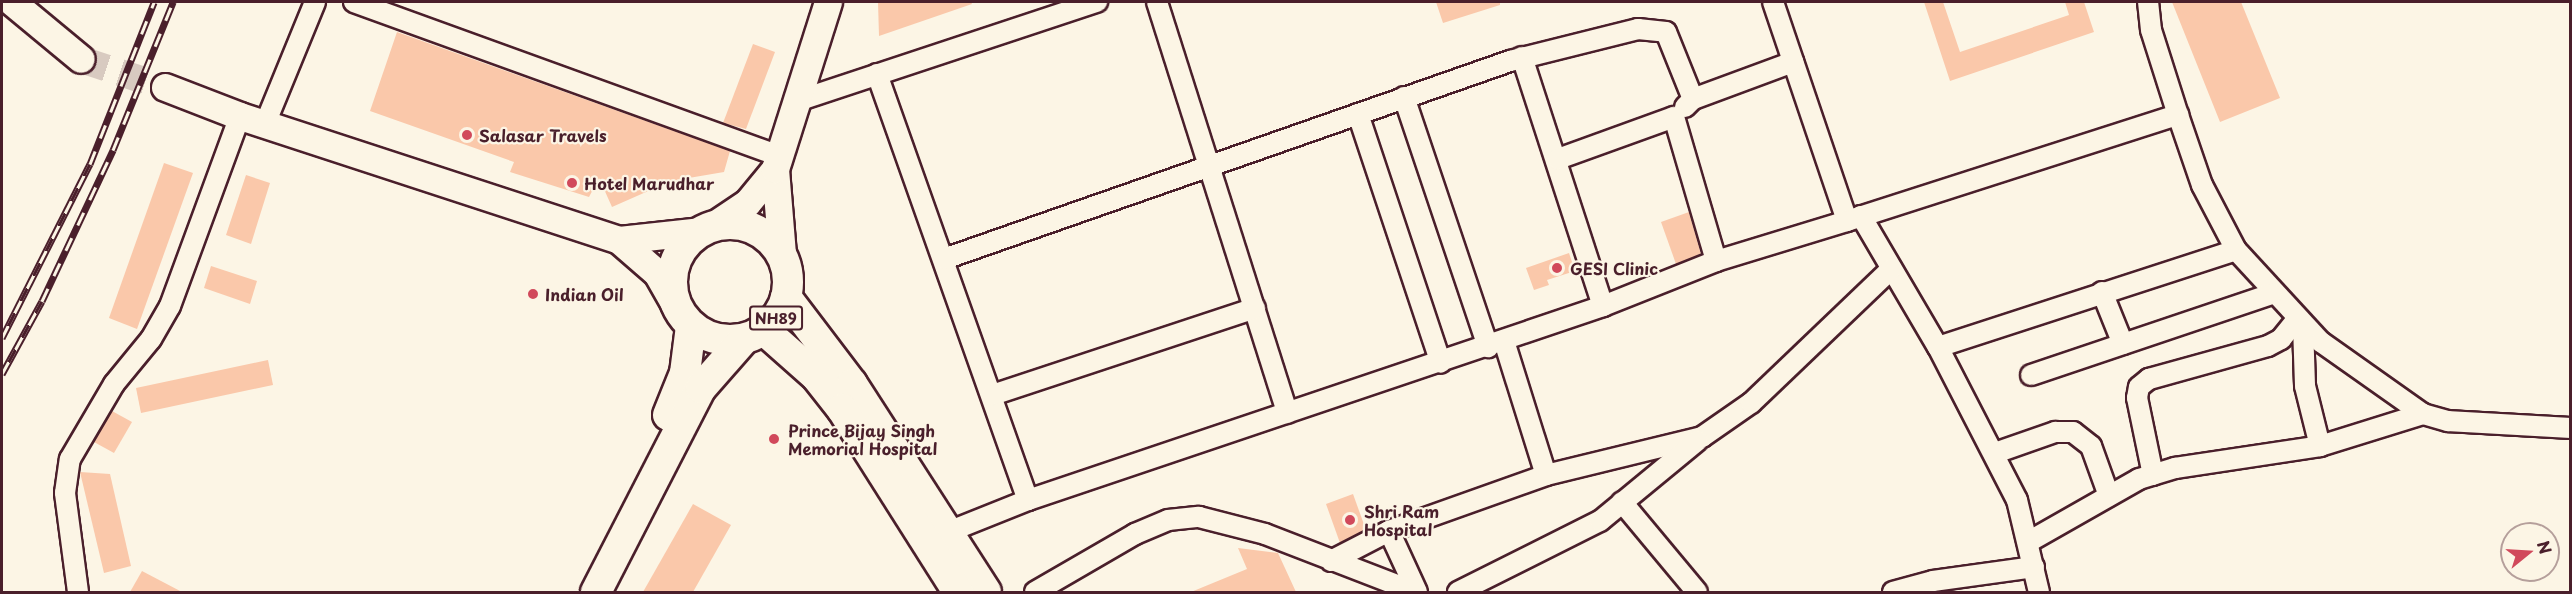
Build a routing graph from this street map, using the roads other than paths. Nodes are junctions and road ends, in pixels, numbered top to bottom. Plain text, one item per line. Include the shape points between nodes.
1 (12, 2) edge
2 (315, 2) edge
3 (354, 2) edge
4 (828, 2) edge
5 (1097, 2) edge
6 (1157, 2) edge
7 (1773, 2) edge
8 (2148, 2) edge
9 (1072, 5) edge
10 (1522, 57) junction
11 (81, 59) tunnel mouth
12 (1793, 62) junction
13 (878, 74) junction
14 (165, 87) tunnel mouth
15 (1404, 97) junction
16 (1693, 99) junction
17 (800, 100) junction
18 (1358, 114) junction
19 (2178, 116) junction
20 (1674, 117) junction
21 (252, 120) junction
22 (1558, 159) junction
23 (778, 163) junction
24 (1212, 168) junction
25 (1854, 218) junction
26 (707, 228) junction
27 (620, 240) junction
28 (2236, 250) junction
29 (782, 255) junction
30 (944, 259) junction
31 (1716, 261) junction
32 (1891, 269) junction
33 (2102, 292) junction
34 (2272, 294) junction
35 (786, 297) junction
36 (1603, 306) junction
37 (1255, 308) junction
38 (684, 317) junction
39 (2300, 322) junction
40 (754, 334) junction
41 (1496, 344) junction
42 (2123, 344) junction
43 (1938, 347) junction
44 (1441, 363) junction
45 (2031, 375) dead end
46 (992, 395) junction
47 (1287, 413) junction
48 (2423, 414) junction
49 (2571, 428) edge
50 (1702, 437) junction
51 (2320, 446) junction
52 (1995, 453) junction
53 (1546, 475) junction
54 (2153, 475) junction
55 (2109, 496) junction
56 (1028, 500) junction
57 (1622, 502) junction
58 (1389, 531) junction
59 (937, 537) junction
60 (2030, 541) junction
61 (1331, 561) junction
62 (2034, 567) junction
63 (78, 592) edge
64 (574, 592) edge
65 (596, 592) edge
66 (958, 592) edge
67 (986, 592) edge
68 (1035, 592) edge
69 (1416, 592) edge
70 (1458, 592) edge
71 (1697, 592) edge
72 (1893, 592) edge
73 (2039, 592) edge

1 - 11 street
2 - 21 street
3 - 23 street
4 - 17 street
5 - 9 street
6 - 24 street
7 - 12 street
8 - 19 street via 2151,30
9 - 13 street
10 - 15 street
10 - 16 street via 1653,27 1666,32
10 - 22 street
12 - 16 street
12 - 25 street
13 - 17 street
13 - 30 street
14 - 21 street
15 - 18 street
15 - 41 street
16 - 20 street
17 - 23 street
18 - 24 street
18 - 44 street
19 - 25 street
19 - 28 street via 2202,184
20 - 22 street
20 - 31 street
21 - 27 street
21 - 63 street via 170,306 151,339 114,384 70,459 65,493
22 - 36 street
23 - 26 street via 747,203
23 - 29 street
24 - 30 street
24 - 37 street
25 - 31 street
25 - 32 street
26 - 27 street
26 - 29 main road via 753,228
26 - 38 main road via 683,245 673,265 671,287
27 - 38 street via 657,273
28 - 33 street
28 - 34 street
29 - 35 main road, NH89 via 788,276
30 - 46 street
31 - 36 street
32 - 43 street
32 - 50 street via 1751,403
33 - 42 street
33 - 43 street
34 - 39 street
34 - 42 street
35 - 40 main road, NH89 via 778,315
35 - 59 main road, NH89 via 858,393
36 - 41 street
37 - 46 street
37 - 47 street
38 - 40 main road, NH89 via 725,341
38 - 64 main road via 688,357 673,406
39 - 48 street via 2382,389
39 - 51 street via 2305,386
39 - 54 street via 2268,346 2149,379 2139,387 2137,398
40 - 59 main road, NH89 via 816,376
40 - 65 main road, NH89 via 701,388
41 - 44 street
41 - 53 street
42 - 45 street
43 - 52 street
44 - 47 street
46 - 56 street
47 - 56 street
48 - 49 street via 2448,421
48 - 51 street
50 - 53 street
50 - 57 street
51 - 54 street
52 - 55 street via 2055,432 2073,432 2091,446
52 - 60 street
53 - 58 street
54 - 55 street
55 - 60 street
56 - 59 street
57 - 70 street via 1557,546
57 - 71 street
58 - 61 street
58 - 69 street
59 - 66 main road, NH89
59 - 67 main road, NH89
60 - 62 street
61 - 68 street via 1265,534 1199,517 1168,520 1135,534
61 - 69 street
62 - 72 street via 1933,581
62 - 73 street

